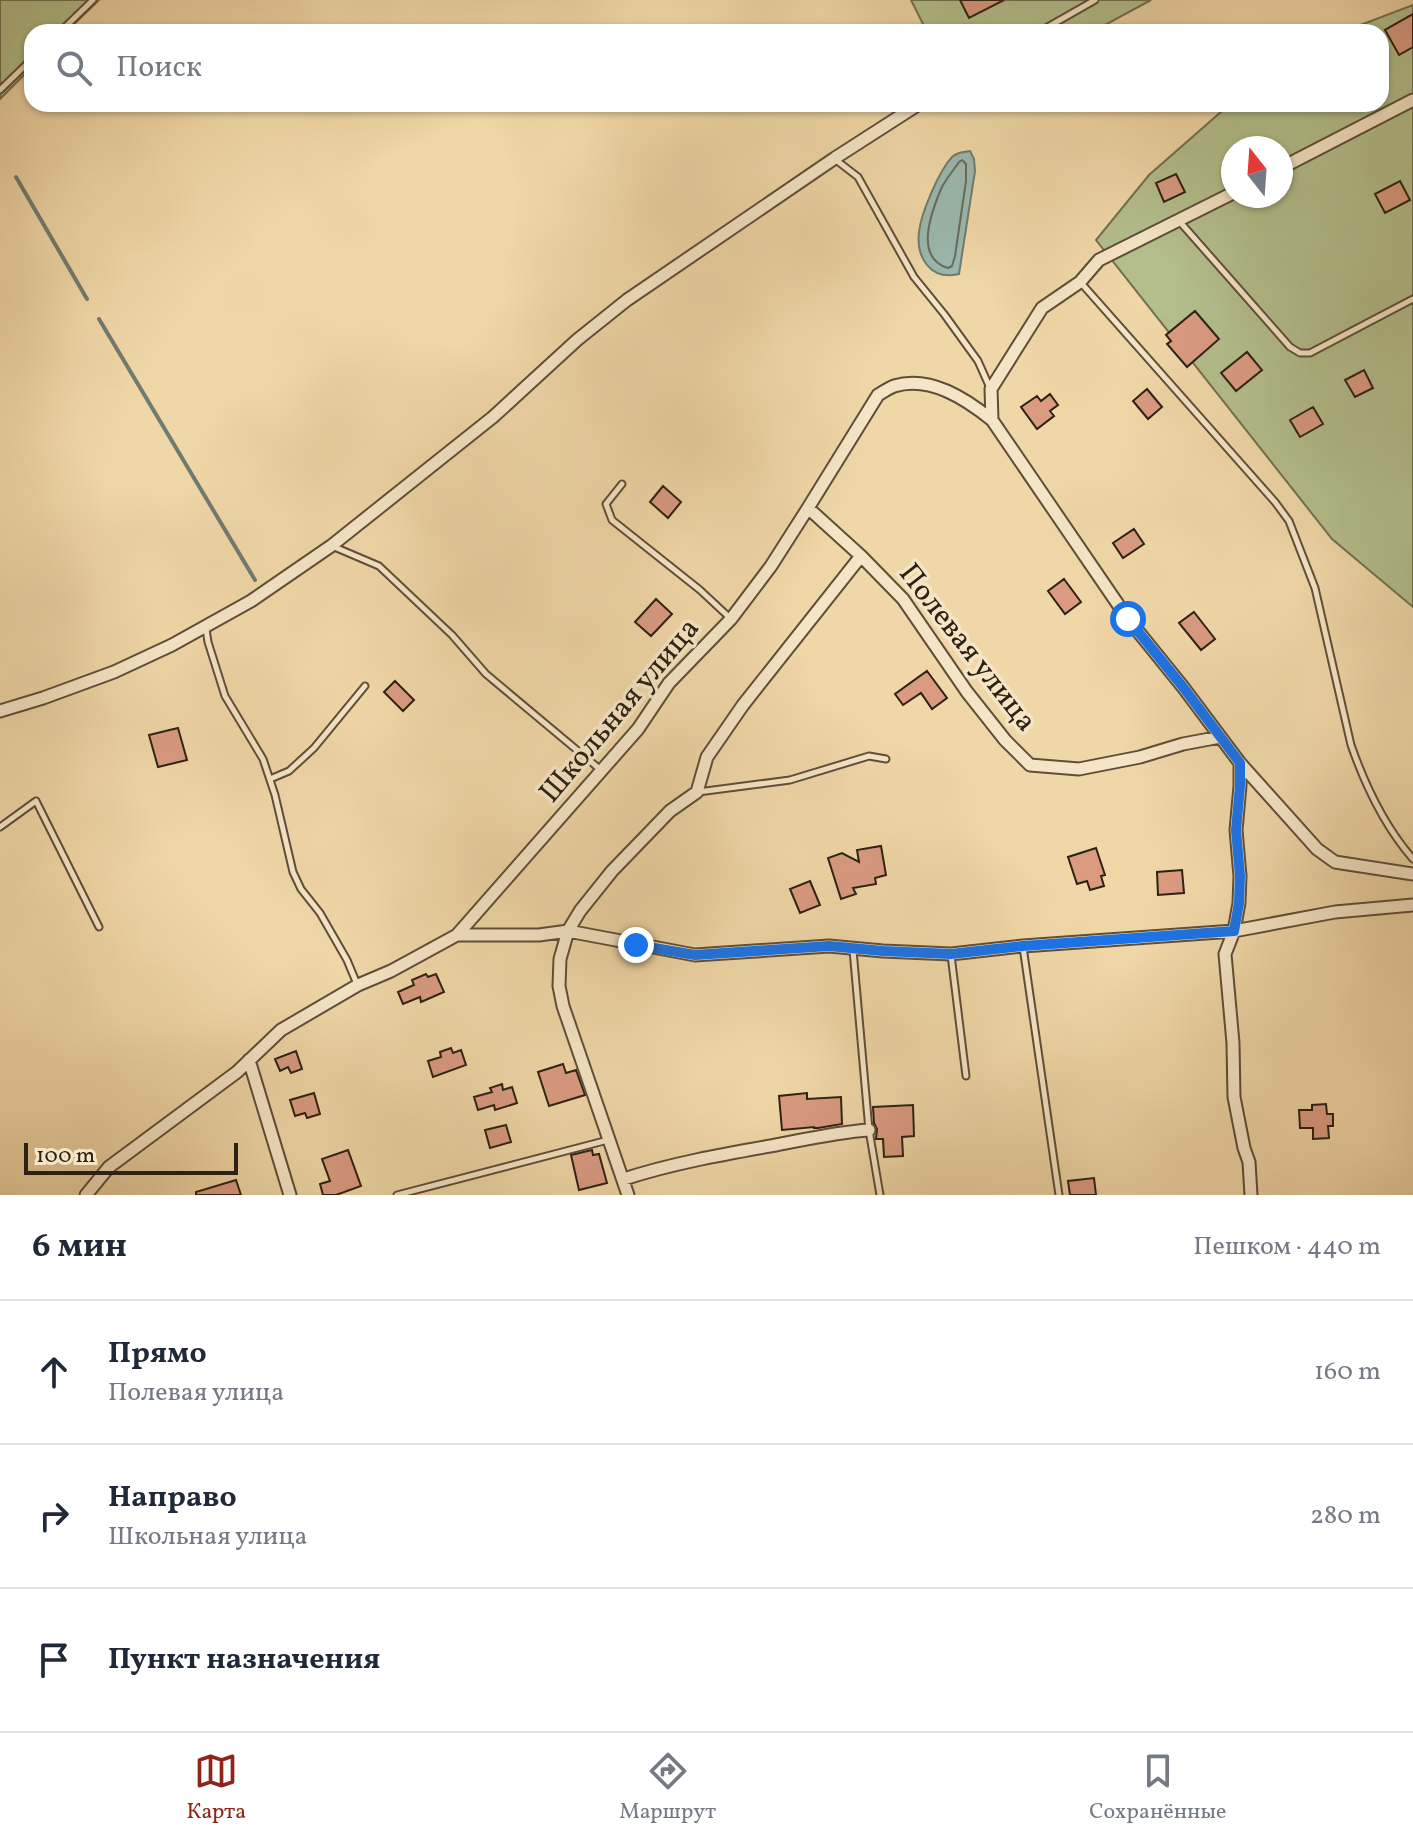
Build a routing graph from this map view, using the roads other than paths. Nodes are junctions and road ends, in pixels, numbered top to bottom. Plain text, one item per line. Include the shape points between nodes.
1 (93, 0) edge
2 (1095, 0) edge
3 (68, 24) edge
4 (1053, 24) edge
5 (24, 67) edge
6 (0, 90) edge
7 (1413, 100) edge
8 (907, 112) edge
9 (835, 158) junction
10 (1293, 162) edge
11 (1221, 199) edge
12 (1180, 221) junction
13 (1080, 282) junction
14 (1413, 299) edge
15 (991, 389) junction
16 (992, 420) junction
17 (622, 484) dead end
18 (808, 508) junction
19 (331, 546) junction
20 (861, 556) junction
21 (731, 619) junction
22 (205, 627) junction
23 (365, 686) dead end
24 (0, 711) edge
25 (1220, 737) junction
26 (886, 759) dead end
27 (1240, 763) junction
28 (602, 771) junction
29 (270, 779) junction
30 (697, 792) junction
31 (0, 827) edge
32 (1413, 859) edge
33 (1413, 874) edge
34 (1413, 905) edge
35 (99, 927) dead end
36 (568, 931) junction
37 (1234, 931) junction
38 (457, 935) junction
39 (1023, 946) junction
40 (853, 948) junction
41 (951, 954) junction
42 (358, 985) junction
43 (249, 1060) junction
44 (966, 1076) dead end
45 (869, 1130) junction
46 (608, 1140) junction
47 (624, 1179) junction
48 (86, 1195) edge
49 (290, 1195) edge
50 (397, 1195) edge
51 (628, 1195) edge
52 (880, 1195) edge
53 (1059, 1195) edge
54 (1251, 1195) edge

1 - 3 lane
2 - 4 lane
5 - 6 lane
7 - 10 street
8 - 9 street
9 - 15 lane via 858,177 914,277 978,361
9 - 19 street via 627,300 493,417
11 - 12 street
12 - 13 street via 1099,260
12 - 14 lane via 1300,353 1310,353
13 - 15 street via 1042,308
13 - 32 lane via 1289,521 1315,588 1358,765 1386,821
15 - 16 street
16 - 18 street via 943,389 894,386 878,395
16 - 25 street via 1128,619
17 - 21 lane via 606,504 612,520
18 - 20 street, Полевая улица
18 - 21 street, Школьная улица
19 - 22 street
19 - 28 lane via 379,566 486,674
20 - 25 street, Полевая улица via 903,599 967,692 1030,765 1079,769
20 - 30 street via 743,705 707,757
21 - 28 street, Школьная улица via 669,683
22 - 24 street via 114,672
22 - 29 lane via 225,696
23 - 29 lane via 314,748 289,771
25 - 27 street
26 - 30 lane via 869,756 790,780
27 - 33 street via 1335,862
27 - 37 street via 1240,876
28 - 38 street, Школьная улица
29 - 42 lane via 293,872
30 - 36 street via 670,811 612,871
31 - 35 lane via 36,801
34 - 37 street via 1335,912
36 - 38 street
36 - 40 street via 695,955
36 - 46 street via 559,986
37 - 39 street
37 - 54 street via 1225,954 1234,1097
38 - 42 street, Школьная улица
39 - 41 street
39 - 53 lane
40 - 41 street
40 - 45 lane
41 - 44 lane
42 - 43 street, Школьная улица via 281,1030
43 - 48 street, Школьная улица via 109,1167
43 - 49 street
45 - 47 street via 720,1155
45 - 52 lane
46 - 47 street
46 - 50 lane
47 - 51 street

